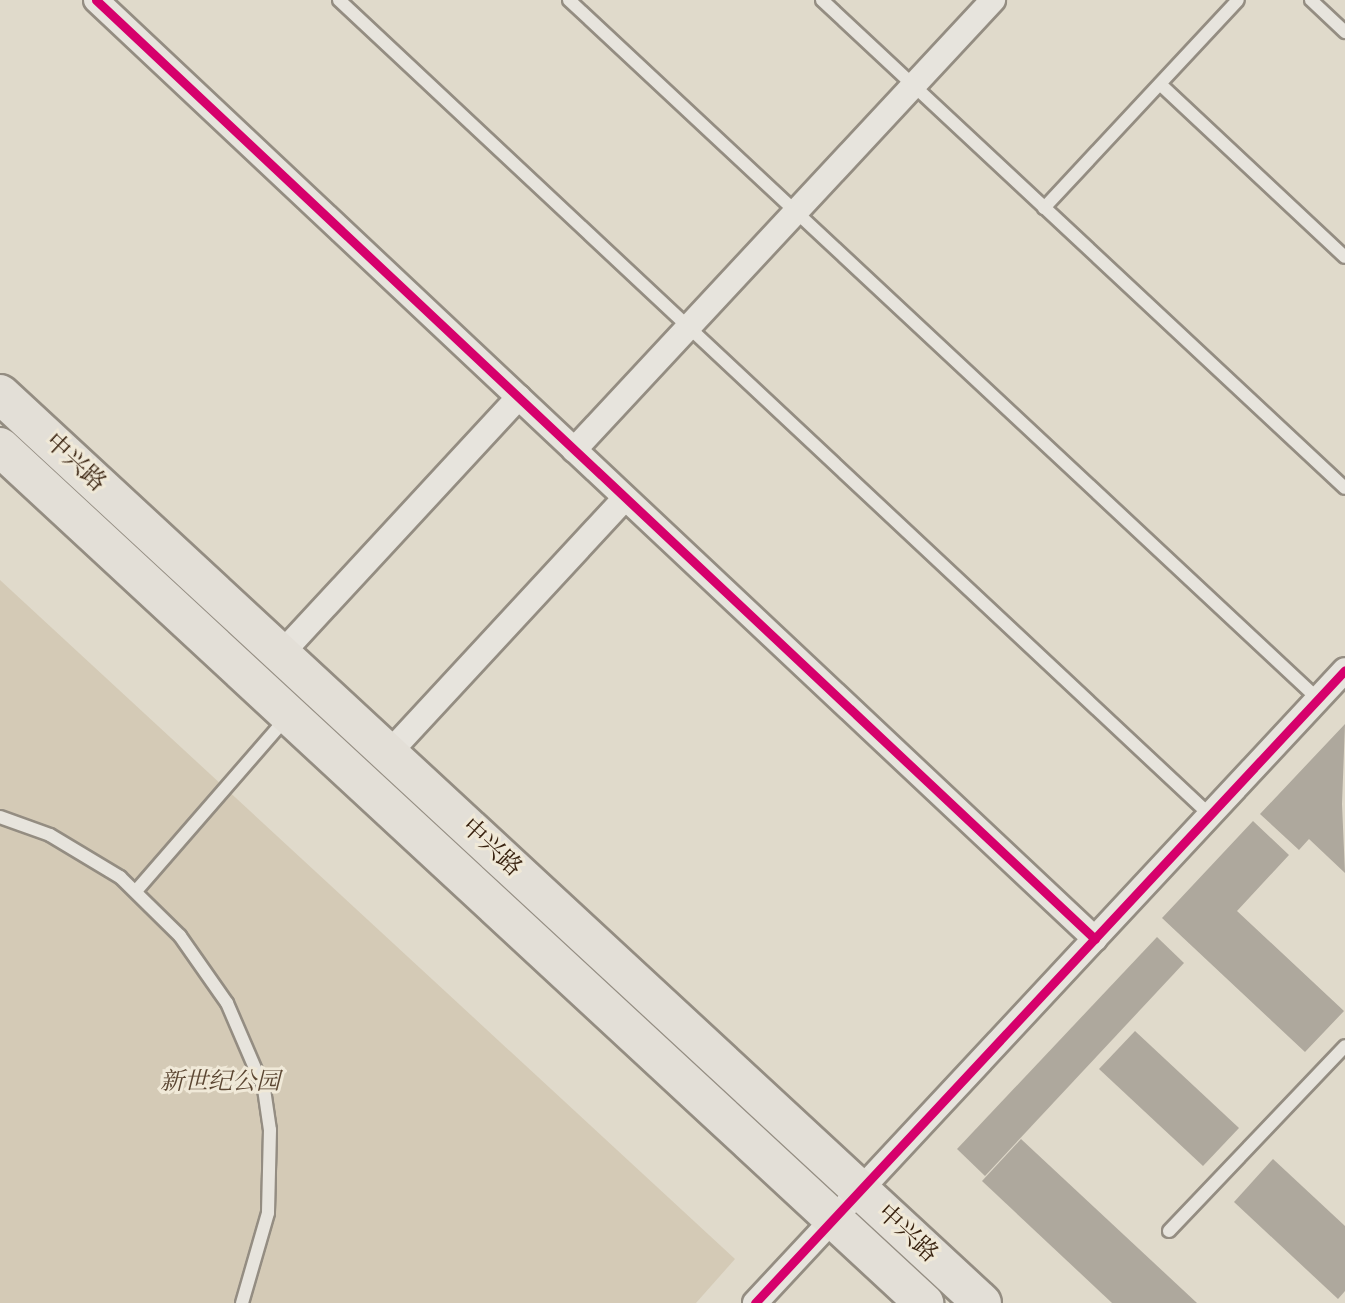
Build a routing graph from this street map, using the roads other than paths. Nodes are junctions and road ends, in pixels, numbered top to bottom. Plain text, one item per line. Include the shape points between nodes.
1 (96, 0) edge
2 (339, 0) edge
3 (569, 0) edge
4 (822, 0) edge
5 (993, 0) edge
6 (1238, 0) edge
7 (1311, 0) edge
8 (1345, 32) edge
9 (1160, 84) junction
10 (914, 85) junction
11 (1045, 208) junction
12 (796, 212) junction
13 (1345, 257) edge
14 (689, 327) junction
15 (0, 394) edge
16 (519, 397) junction
17 (0, 447) edge
18 (574, 450) junction
19 (1345, 488) edge
20 (625, 498) junction
21 (281, 654) junction
22 (1345, 670) edge
23 (1318, 699) junction
24 (289, 715) junction
25 (389, 754) junction
26 (1210, 815) junction
27 (0, 817) edge
28 (136, 891) junction
29 (1095, 939) junction
30 (1345, 1046) edge
31 (860, 1190) junction
32 (834, 1219) junction
33 (1169, 1231) dead end
34 (243, 1303) edge
35 (755, 1303) edge
36 (925, 1303) edge
37 (982, 1303) edge

1 - 16 street
2 - 14 lane
3 - 12 lane
4 - 10 lane
5 - 10 street
6 - 9 lane
7 - 8 lane
9 - 11 lane
9 - 13 lane
10 - 11 lane
10 - 12 street
11 - 19 lane
12 - 14 street
12 - 23 lane
14 - 18 street
14 - 26 lane
15 - 21 main road, 中兴路
16 - 18 street
16 - 21 street
17 - 24 main road, 中兴路
18 - 20 street
20 - 25 street
20 - 29 street
21 - 25 main road, 中兴路
22 - 23 street
23 - 26 street
24 - 28 lane
24 - 32 main road, 中兴路
25 - 31 main road, 中兴路
26 - 29 street
27 - 28 lane via 86,854
28 - 34 lane via 180,936 227,1003 264,1089 270,1130 268,1213
29 - 31 street
30 - 33 lane
31 - 32 street
31 - 37 main road, 中兴路
32 - 35 street
32 - 36 main road, 中兴路

